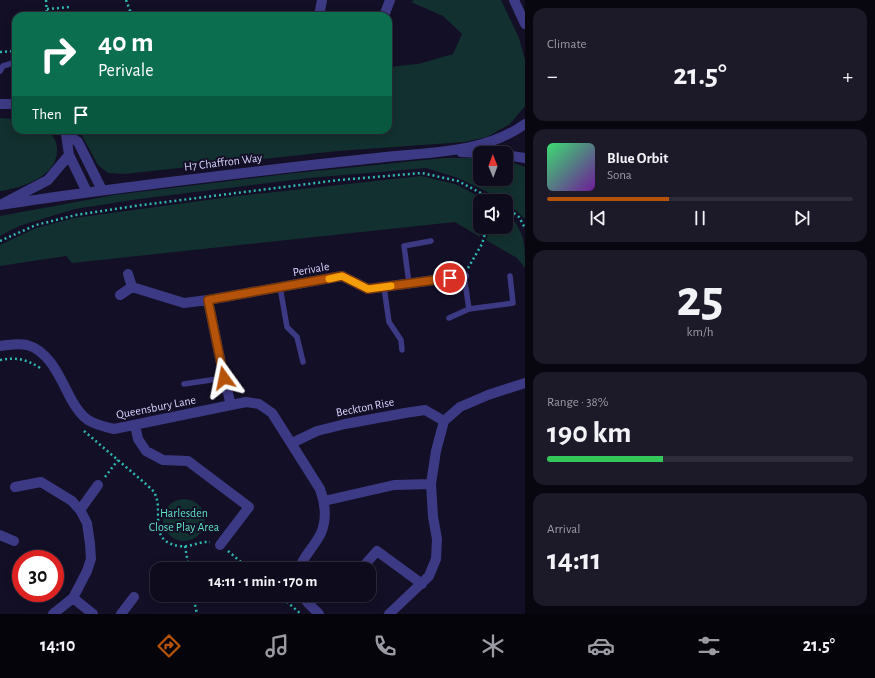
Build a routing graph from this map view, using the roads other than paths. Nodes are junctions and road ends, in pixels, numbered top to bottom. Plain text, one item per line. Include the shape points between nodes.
1 (322, 0) edge
2 (390, 0) edge
3 (514, 0) edge
4 (320, 12) edge
5 (386, 12) edge
6 (525, 23) edge
7 (12, 63) edge
8 (0, 71) edge
9 (0, 104) edge
10 (12, 104) edge
11 (525, 124) edge
12 (64, 134) edge
13 (67, 134) edge
14 (449, 151) junction
15 (473, 153) edge
16 (69, 155) junction
17 (513, 156) edge
18 (525, 158) edge
19 (102, 190) junction
20 (87, 192) junction
21 (0, 205) edge
22 (431, 241) dead end
23 (128, 274) dead end
24 (464, 276) joint
25 (510, 276) dead end
26 (409, 283) junction
27 (132, 287) junction
28 (280, 287) junction
29 (384, 287) junction
30 (120, 295) dead end
31 (208, 300) junction
32 (469, 309) junction
33 (449, 318) dead end
34 (0, 346) edge
35 (402, 350) dead end
36 (302, 362) dead end
37 (224, 378) junction
38 (184, 384) dead end
39 (524, 386) edge
40 (232, 405) junction
41 (444, 421) junction
42 (135, 424) junction
43 (292, 443) junction
44 (431, 484) junction
45 (98, 485) road end
46 (15, 487) dead end
47 (324, 501) junction
48 (80, 510) junction
49 (0, 535) edge
50 (14, 541) dead end
51 (220, 545) road end
52 (302, 562) edge
53 (367, 562) edge
54 (422, 584) junction
55 (134, 597) dead end
56 (72, 598) junction
57 (307, 602) edge
58 (53, 614) edge
59 (93, 614) edge
60 (120, 614) edge
61 (319, 614) edge
62 (388, 614) edge

1 - 4 street
2 - 5 street
3 - 6 street
7 - 8 lane via 3,66
9 - 10 street
11 - 14 street, H7 Chaffron Way via 491,142
12 - 16 street
13 - 19 street via 78,142
14 - 15 street, H7 Chaffron Way
14 - 19 street, H7 Chaffron Way
16 - 20 street
16 - 21 street via 48,180
17 - 18 street
19 - 20 street, H7 Chaffron Way
20 - 21 street, H7 Chaffron Way
22 - 26 lane via 404,246
23 - 27 street
24 - 26 street, Perivale
24 - 32 lane
25 - 32 lane via 513,303
26 - 29 street, Perivale
27 - 30 street
27 - 31 street, Perivale via 184,303
28 - 29 street, Perivale via 342,276 368,289
28 - 31 street, Perivale
28 - 36 lane via 287,327 297,337
29 - 35 lane via 389,322 401,340
31 - 37 street
32 - 33 lane
34 - 42 street, Queensbury Lane via 28,345 39,351 49,360 77,409 87,420 114,429
37 - 38 lane
37 - 40 street
39 - 41 street via 488,395 460,407
40 - 42 street, Queensbury Lane
40 - 43 street, Queensbury Lane via 246,402 259,404 272,413
41 - 43 street, Beckton Rise via 425,410 345,424 317,431
41 - 44 street
42 - 51 street via 138,439 146,451 163,460 188,461 250,507
43 - 47 street, Queensbury Lane
44 - 47 street via 394,485
44 - 54 street via 437,539 436,559 429,576
45 - 48 street
46 - 48 street via 41,482 72,501
47 - 52 street, Queensbury Lane via 325,514 321,533
48 - 56 street via 87,523 90,559 87,571
49 - 50 street
53 - 54 street via 377,551
54 - 62 street
55 - 60 street
56 - 58 street
56 - 59 street
57 - 61 street

